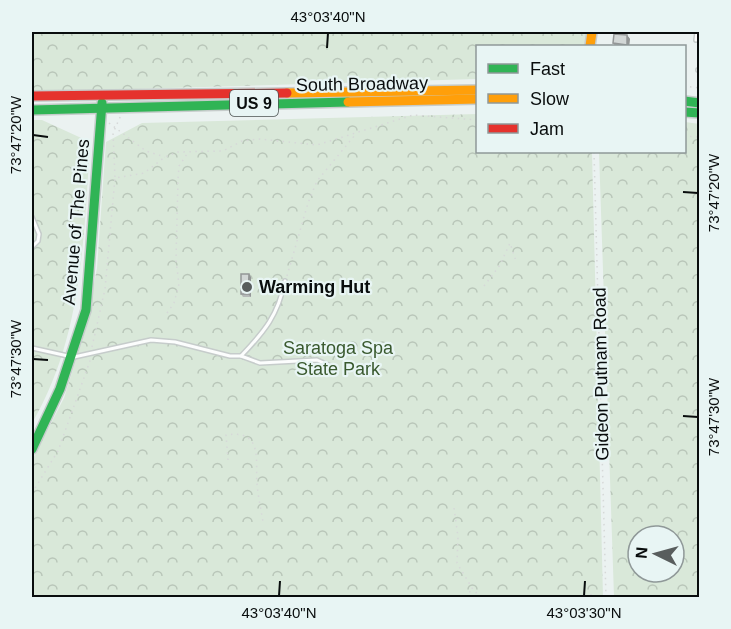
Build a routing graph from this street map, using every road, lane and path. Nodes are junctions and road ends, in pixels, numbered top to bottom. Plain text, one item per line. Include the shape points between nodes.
1 (697, 32) edge
2 (696, 40) dead end
3 (476, 90) edge
4 (102, 95) junction
5 (32, 96) edge
6 (476, 99) edge
7 (102, 107) junction
8 (32, 110) edge
9 (121, 111) dead end
10 (476, 120) edge
11 (108, 123) dead end
12 (115, 126) junction
13 (355, 134) junction
14 (187, 153) junction
15 (594, 153) edge
16 (165, 158) junction
17 (115, 178) junction
18 (32, 217) edge
19 (32, 247) edge
20 (516, 261) dead end
21 (285, 281) joint
22 (484, 286) dead end
23 (167, 313) dead end
24 (32, 348) edge
25 (92, 355) junction
26 (241, 356) junction
27 (72, 358) junction
28 (335, 368) dead end
29 (32, 449) edge
30 (228, 460) dead end
31 (32, 493) edge
32 (454, 508) dead end
33 (263, 522) dead end
34 (472, 588) junction
35 (591, 594) dead end
36 (467, 597) edge
37 (481, 597) edge
38 (591, 597) edge
39 (606, 597) edge

1 - 2 lane
3 - 4 main road, South Broadway / US 9
4 - 5 main road, South Broadway / US 9
4 - 7 main road, Avenue of The Pines
6 - 7 main road, South Broadway / US 9
7 - 8 main road, South Broadway / US 9
7 - 27 main road, Avenue of The Pines via 89,289
9 - 12 path
10 - 13 path via 413,115
11 - 12 path
12 - 16 path via 146,151
12 - 17 path
13 - 14 path via 317,145 242,141 223,151
13 - 21 path via 317,181
14 - 16 path
14 - 23 path via 178,179 179,284
15 - 39 path, Gideon Putnam Road
16 - 17 path via 144,173
17 - 25 path via 105,289
18 - 19 lane via 39,234
20 - 22 path via 510,243
21 - 26 lane via 279,307 261,336
24 - 27 lane
25 - 26 lane via 151,340
25 - 27 lane
25 - 31 path via 58,451
26 - 28 lane via 260,363 317,360
27 - 29 main road, Avenue of The Pines
30 - 33 path via 226,435 244,436 257,449
32 - 34 path via 457,563
34 - 36 path
34 - 37 path
35 - 38 path

